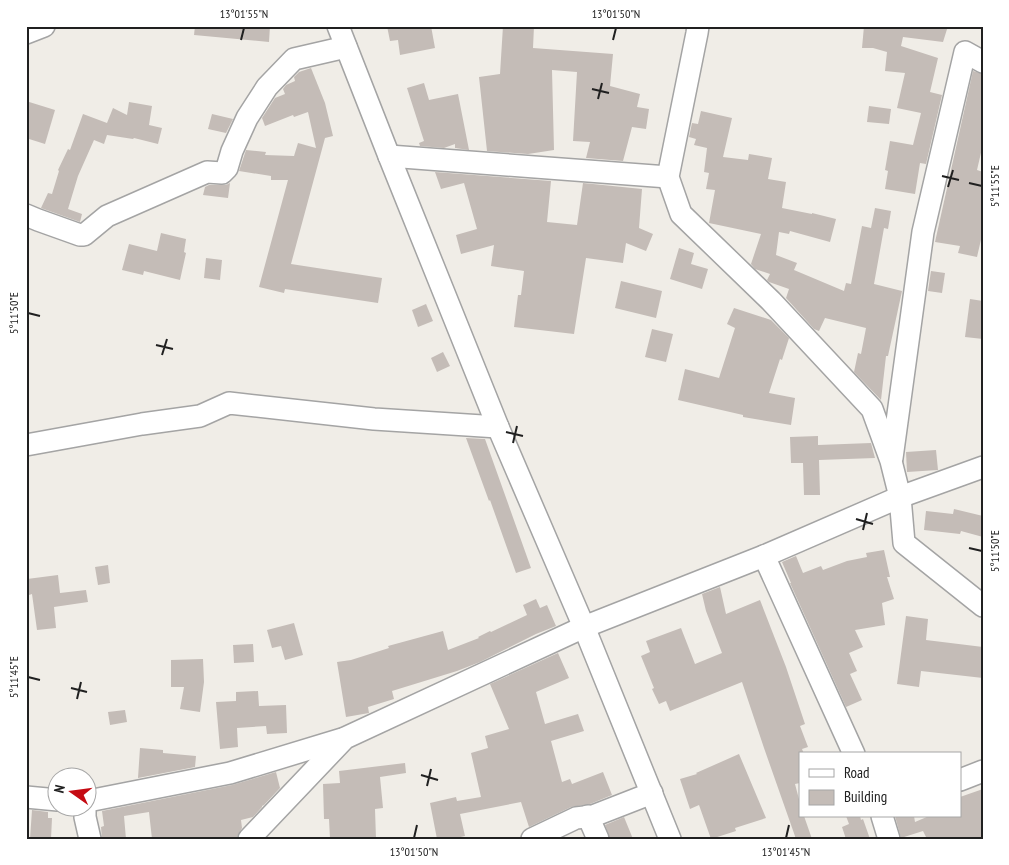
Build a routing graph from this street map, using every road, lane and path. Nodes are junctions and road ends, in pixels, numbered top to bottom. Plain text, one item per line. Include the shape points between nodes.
1 (44, 26) edge
2 (338, 26) edge
3 (698, 26) edge
4 (26, 33) edge
5 (346, 47) junction
6 (983, 62) edge
7 (388, 156) junction
8 (668, 177) junction
9 (26, 215) edge
10 (498, 427) junction
11 (26, 446) edge
12 (891, 461) junction
13 (983, 467) edge
14 (900, 497) junction
15 (764, 556) junction
16 (983, 606) edge
17 (584, 627) junction
18 (345, 738) junction
19 (853, 752) edge
20 (983, 771) edge
21 (962, 779) edge
22 (652, 794) junction
23 (26, 797) edge
24 (48, 799) edge
25 (98, 799) edge
26 (588, 816) junction
27 (85, 818) edge
28 (883, 818) edge
29 (90, 839) edge
30 (249, 839) edge
31 (532, 839) edge
32 (598, 839) edge
33 (670, 839) edge
34 (889, 839) edge

1 - 4 street
2 - 5 street
3 - 8 street
5 - 7 street
5 - 9 street via 294,59 267,86 247,118 222,173 207,172 115,212 84,235
6 - 12 street via 965,52 923,232
7 - 8 street
7 - 10 street
8 - 12 street via 681,214 771,301 872,409
10 - 11 street via 374,419 229,403 200,416
10 - 17 street
12 - 14 street
13 - 14 street
14 - 15 street
14 - 16 street via 904,543
15 - 17 street
15 - 19 street
17 - 18 street
17 - 22 street
18 - 25 street via 230,773
18 - 30 street
20 - 21 street
22 - 26 street
22 - 33 street
23 - 24 street
26 - 31 street via 576,818
26 - 32 street
27 - 29 street
28 - 34 street

